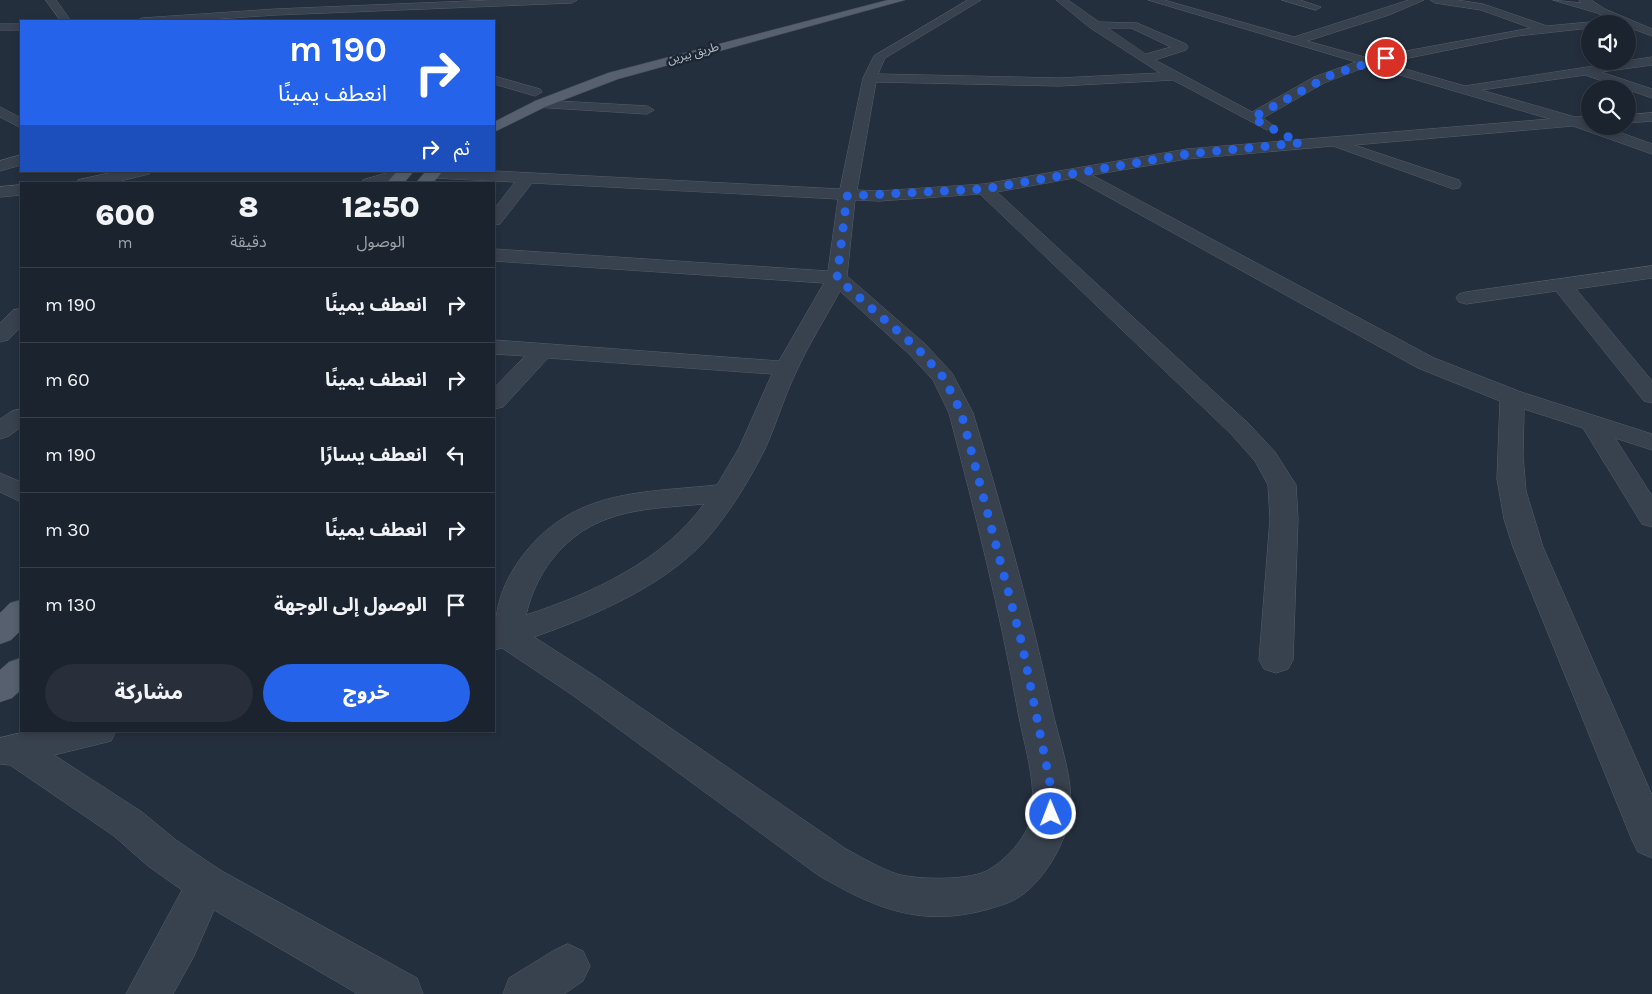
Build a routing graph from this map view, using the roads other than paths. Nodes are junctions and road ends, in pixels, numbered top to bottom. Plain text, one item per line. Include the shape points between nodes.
1 (52, 0) edge
2 (572, 0) edge
3 (869, 0) edge
4 (900, 0) edge
5 (976, 0) edge
6 (1061, 0) edge
7 (1153, 0) edge
8 (1287, 0) edge
9 (1419, 0) edge
10 (1434, 0) edge
11 (1558, 0) edge
12 (1589, 0) edge
13 (253, 3) dead end
14 (1316, 7) dead end
15 (1601, 11) junction
16 (276, 12) junction
17 (1610, 15) edge
18 (65, 20) edge
19 (157, 20) edge
20 (299, 20) edge
21 (1652, 20) edge
22 (1636, 22) edge
23 (1093, 25) junction
24 (1581, 26) edge
25 (0, 27) edge
26 (20, 27) edge
27 (1636, 27) edge
28 (1544, 29) junction
29 (1652, 33) edge
30 (1294, 41) junction
31 (1144, 59) junction
32 (1368, 62) junction
33 (1649, 63) edge
34 (1584, 71) junction
35 (1177, 76) junction
36 (870, 78) junction
37 (495, 80) edge
38 (568, 80) dead end
39 (1460, 89) junction
40 (540, 92) junction
41 (1652, 94) edge
42 (519, 99) dead end
43 (14, 104) dead end
44 (0, 107) edge
45 (647, 110) dead end
46 (0, 111) edge
47 (1252, 118) junction
48 (1573, 121) junction
49 (1581, 121) edge
50 (20, 123) edge
51 (495, 127) edge
52 (1329, 141) junction
53 (1300, 143) junction
54 (1652, 149) edge
55 (20, 160) edge
56 (0, 166) edge
57 (138, 172) edge
58 (1076, 173) junction
59 (400, 176) edge
60 (430, 176) edge
61 (527, 178) junction
62 (93, 182) edge
63 (377, 182) edge
64 (1453, 184) dead end
65 (984, 189) junction
66 (20, 190) edge
67 (0, 192) edge
68 (847, 196) junction
69 (495, 219) edge
70 (495, 255) edge
71 (1652, 272) edge
72 (837, 278) junction
73 (1561, 284) junction
74 (1466, 298) dead end
75 (20, 316) edge
76 (0, 335) edge
77 (495, 347) edge
78 (543, 350) junction
79 (786, 368) junction
80 (1652, 396) edge
81 (1512, 397) junction
82 (495, 401) edge
83 (20, 417) edge
84 (1594, 424) junction
85 (0, 431) edge
86 (1652, 442) edge
87 (0, 481) edge
88 (20, 492) edge
89 (725, 493) junction
90 (1652, 518) edge
91 (20, 612) edge
92 (0, 632) edge
93 (500, 636) edge
94 (1276, 660) dead end
95 (20, 672) edge
96 (0, 689) edge
97 (93, 732) edge
98 (8, 750) edge
99 (1652, 840) edge
100 (206, 883) junction
101 (568, 966) dead end
102 (148, 994) edge
103 (401, 994) edge
104 (525, 994) edge

1 - 18 street
2 - 16 street
3 - 38 main road, طريق بيرين via 638,58
4 - 40 main road, طريق بيرين via 642,67 577,88
5 - 36 street via 884,52
6 - 23 street
7 - 30 street
8 - 14 street
9 - 30 street
10 - 28 street via 1484,8
11 - 15 street
12 - 15 street
13 - 16 street
15 - 17 street
16 - 19 street
16 - 20 street
21 - 22 street
23 - 31 street
23 - 31 street via 1133,24 1182,48
24 - 28 street
25 - 26 street
27 - 29 street
28 - 32 street
30 - 32 street
31 - 35 street
32 - 39 street
32 - 47 street via 1319,80
33 - 34 street
34 - 39 street
34 - 41 street
35 - 36 street via 1059,82
35 - 47 street
36 - 68 street
37 - 40 street
39 - 48 street
40 - 42 main road, طريق بيرين
40 - 45 street
40 - 51 main road, طريق بيرين
43 - 44 street
46 - 50 street
47 - 53 street
48 - 49 street
48 - 52 street
48 - 54 street
52 - 53 street
52 - 64 street
53 - 58 street via 1187,154
55 - 56 street
57 - 62 street
58 - 65 street
58 - 81 street via 1426,363
59 - 63 street
60 - 61 street
61 - 68 street
61 - 69 street
65 - 68 street
65 - 94 street via 1240,429 1274,469 1282,485 1284,518
66 - 67 street
68 - 72 street
70 - 72 street
71 - 73 street
72 - 79 street
72 - 93 street via 917,348 944,378 961,412 1022,644 1051,788 1051,814 1042,842 1026,864 1001,886 942,898 899,894 867,882 832,862 583,685
73 - 74 street
73 - 80 street
75 - 76 street
77 - 78 street
78 - 79 street
78 - 82 street
79 - 89 street via 752,448
81 - 84 street
81 - 99 street via 1510,470 1518,518
83 - 85 street
84 - 86 street
84 - 90 street
87 - 88 street
89 - 93 street via 704,524 676,550 640,576 570,612
89 - 93 street via 610,508 580,518 556,538 520,583
91 - 92 main road
95 - 96 main road
97 - 98 street
98 - 100 street via 128,824 162,853
100 - 102 street via 179,941
100 - 103 street
101 - 104 street

